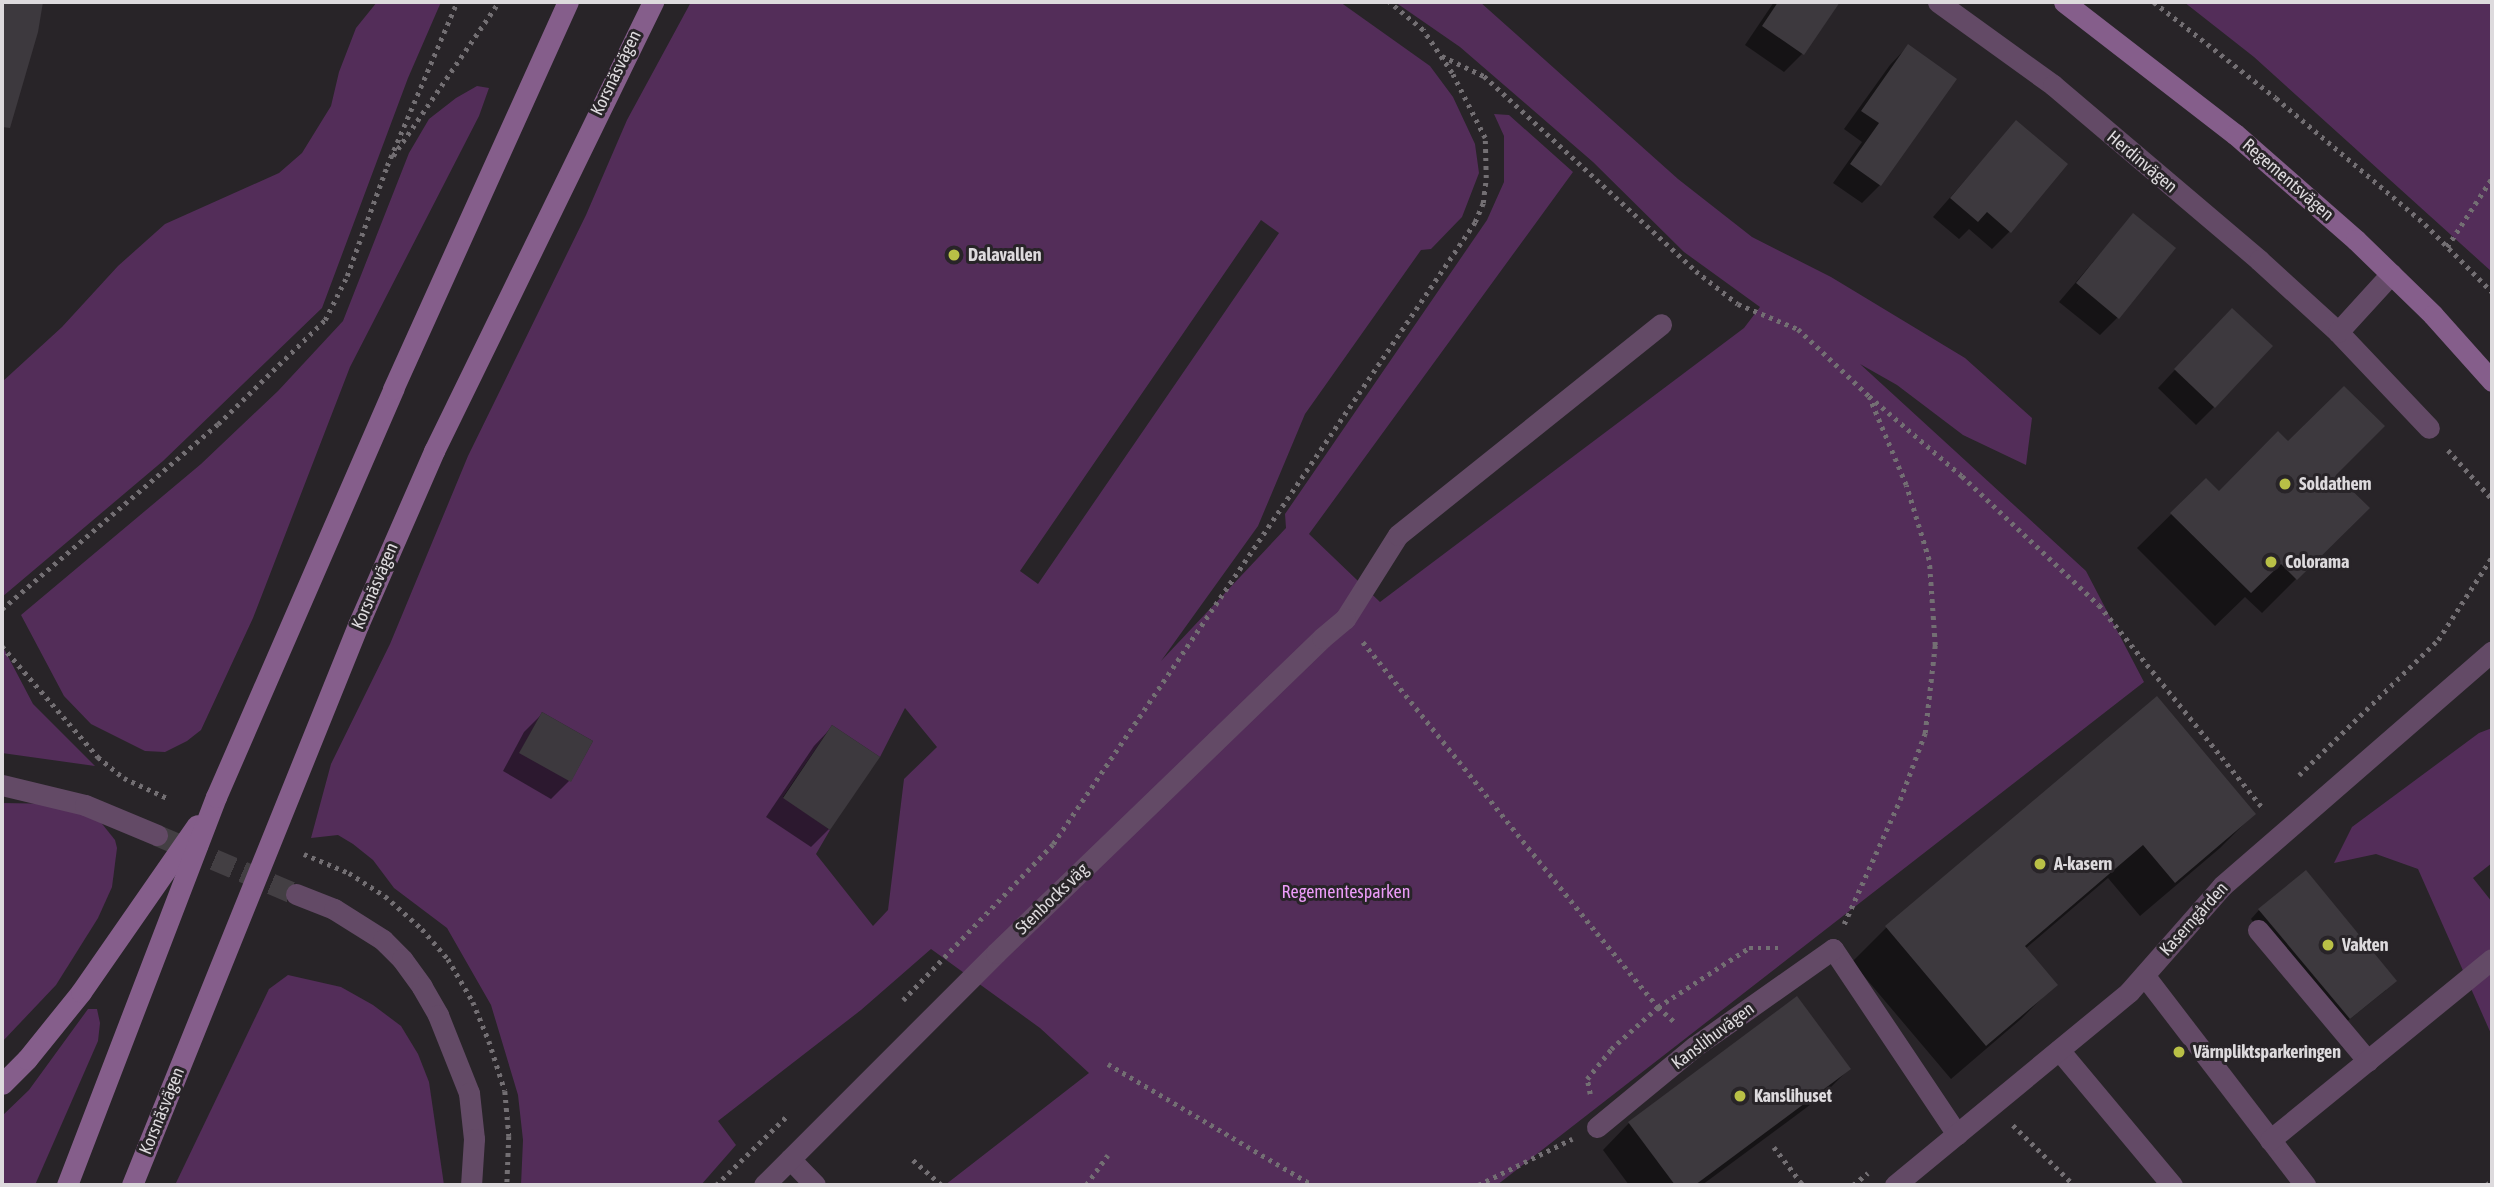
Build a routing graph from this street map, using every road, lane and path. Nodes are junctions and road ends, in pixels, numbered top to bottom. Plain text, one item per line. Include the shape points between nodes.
1 (457, 2) edge
2 (499, 2) edge
3 (568, 2) edge
4 (653, 2) edge
5 (1389, 2) edge
6 (1938, 2) edge
7 (2064, 2) edge
8 (2154, 2) edge
9 (1439, 55) junction
10 (387, 166) junction
11 (2492, 178) edge
12 (2447, 247) junction
13 (2391, 274) junction
14 (2492, 292) edge
15 (1661, 324) dead end
16 (2338, 332) junction
17 (2492, 381) edge
18 (1869, 396) junction
19 (2428, 428) joint
20 (2492, 499) edge
21 (2492, 557) edge
22 (2, 609) edge
23 (1345, 619) junction
24 (2, 646) edge
25 (2492, 651) edge
26 (2293, 781) dead end
27 (2, 785) edge
28 (216, 797) junction
29 (169, 799) dead end
30 (2273, 799) dead end
31 (157, 835) tunnel mouth
32 (296, 894) tunnel mouth
33 (2258, 930) dead end
34 (1785, 948) dead end
35 (1833, 949) junction
36 (2492, 958) edge
37 (2144, 975) junction
38 (1658, 1007) junction
39 (895, 1008) dead end
40 (1674, 1024) dead end
41 (2059, 1050) junction
42 (2368, 1061) junction
43 (1108, 1064) dead end
44 (2, 1084) edge
45 (1993, 1105) junction
46 (792, 1111) dead end
47 (1597, 1127) junction
48 (1957, 1134) junction
49 (2270, 1140) junction
50 (1774, 1147) dead end
51 (1108, 1155) dead end
52 (790, 1159) junction
53 (913, 1160) dead end
54 (2492, 1181) edge
55 (67, 1185) edge
56 (132, 1185) edge
57 (471, 1185) edge
58 (716, 1185) edge
59 (764, 1185) edge
60 (815, 1185) edge
61 (942, 1185) edge
62 (1086, 1185) edge
63 (1313, 1185) edge
64 (1478, 1185) edge
65 (1803, 1185) edge
66 (1895, 1185) edge
67 (2074, 1185) edge
68 (2172, 1185) edge
69 (2305, 1185) edge
70 (2486, 1185) edge

1 - 10 path
2 - 10 path
3 - 28 main road
4 - 56 main road, Korsnäsvägen via 434,451 358,625
5 - 9 path via 1423,30
6 - 16 street, Herdinvägen via 2053,85
7 - 13 main road, Regementsvägen via 2235,134
8 - 12 path via 2276,98 2426,224
9 - 18 path via 1484,76 1696,271 1738,304 1798,329
9 - 39 path via 1485,138 1486,178 1475,222 1053,844
10 - 22 path via 347,276 312,336 136,497
11 - 12 path
12 - 14 path
13 - 16 street
13 - 17 main road, Regementsvägen
15 - 23 street, Stenbocks väg via 1398,535
16 - 19 street, Herdinvägen
18 - 30 path via 2099,605 2263,808
18 - 35 path via 1906,485 1929,559 1935,645 1925,733
19 - 20 path
21 - 26 path via 2438,640
23 - 38 path
23 - 52 street, Stenbocks väg via 996,953
24 - 29 path via 98,757 124,778
25 - 37 street, Kaserngården via 2222,886
27 - 31 street via 85,806
28 - 44 main road via 81,992
28 - 55 main road
32 - 57 street via 334,909 383,940 422,987 449,1040 468,1093 474,1139
33 - 42 street
34 - 38 path via 1749,948
35 - 47 street, Kanslihuvägen via 1694,1047
35 - 48 street
36 - 42 street
37 - 41 street, Kaserngården
37 - 49 street
38 - 40 path
38 - 47 path via 1611,1049 1587,1079
41 - 45 street, Kaserngården
41 - 68 street
42 - 49 street
43 - 63 path
45 - 48 street, Kaserngården
45 - 67 path
46 - 58 path
47 - 64 path
48 - 66 street, Kaserngården
49 - 69 street
50 - 65 path
51 - 62 path
52 - 59 street, Stenbocks väg
52 - 60 street
53 - 61 path
54 - 70 path

